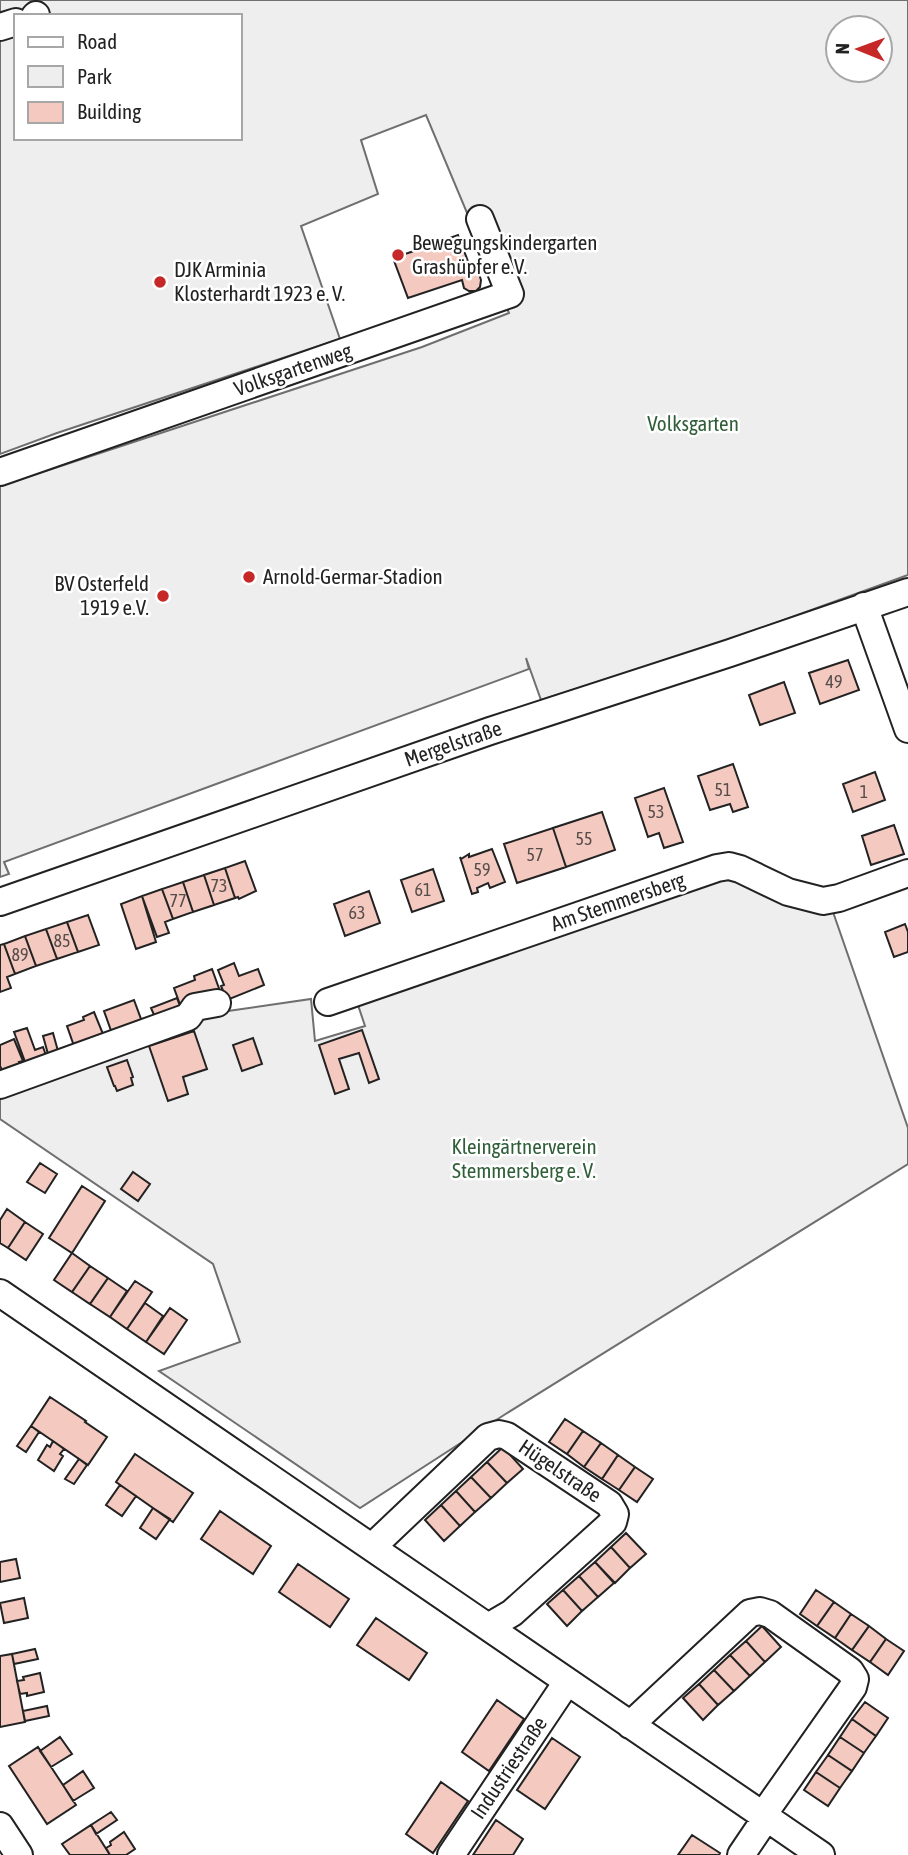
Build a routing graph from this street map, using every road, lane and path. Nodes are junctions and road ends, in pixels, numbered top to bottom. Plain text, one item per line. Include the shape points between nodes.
1 (480, 219) dead end
2 (0, 472) edge
3 (908, 592) edge
4 (864, 606) junction
5 (908, 729) edge
6 (908, 873) edge
7 (0, 902) edge
8 (327, 1002) dead end
9 (217, 1003) dead end
10 (0, 1085) edge
11 (0, 1293) edge
12 (372, 1547) junction
13 (488, 1627) junction
14 (567, 1682) junction
15 (630, 1725) junction
16 (765, 1816) junction
17 (0, 1826) edge
18 (19, 1855) edge
19 (451, 1855) edge
20 (741, 1855) edge
21 (821, 1855) edge

1 - 2 street, Volksgartenweg via 510,294
3 - 4 street, Mergelstraße
4 - 5 street
4 - 7 street, Mergelstraße
6 - 8 street, Am Stemmersberg via 823,901 788,892 740,869 717,868
9 - 10 street via 195,1007 188,1017
11 - 12 street
12 - 13 street
12 - 13 street, Hügelstraße via 488,1437 499,1434 609,1504 615,1514 613,1522 512,1613
13 - 14 street
14 - 15 street
14 - 19 street, Industriestraße
15 - 16 street
15 - 16 street via 750,1614 769,1614 855,1678 853,1688
16 - 20 street
16 - 21 street
17 - 18 street

